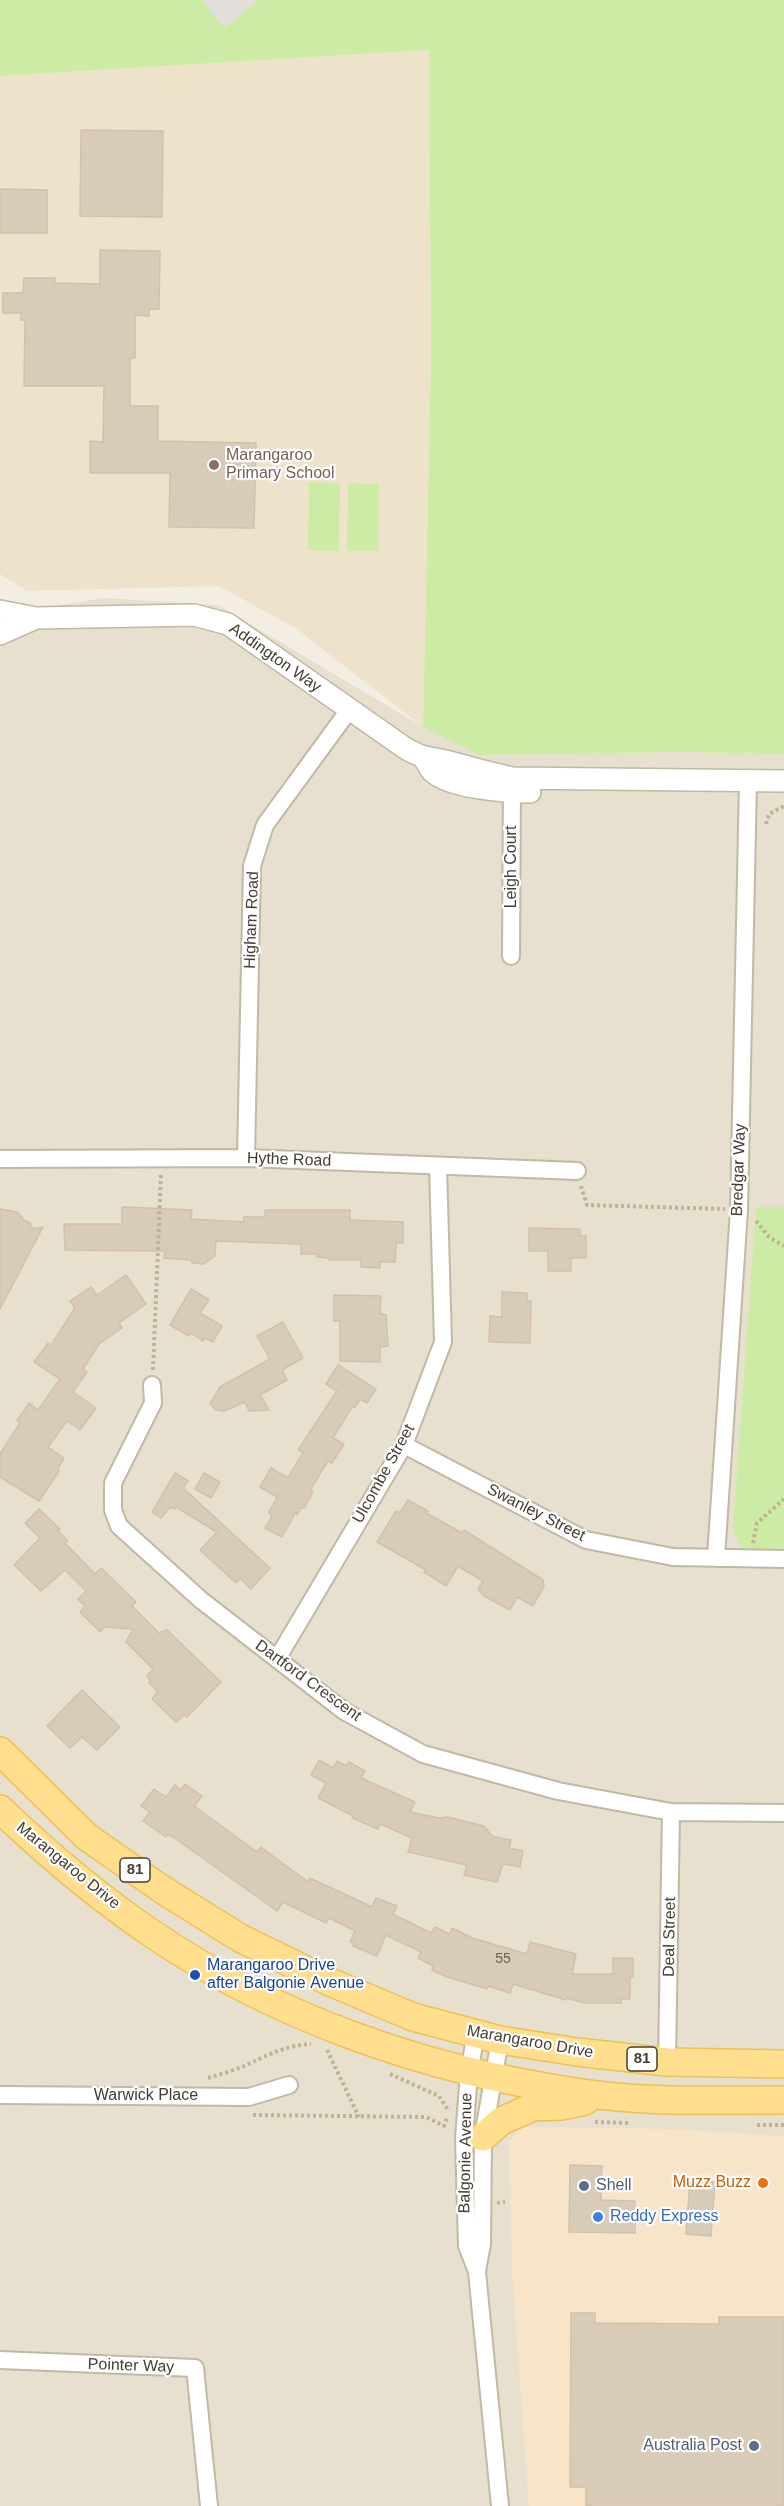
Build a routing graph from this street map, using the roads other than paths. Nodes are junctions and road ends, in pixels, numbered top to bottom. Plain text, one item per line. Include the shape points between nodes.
1 (0, 611) edge
2 (36, 618) junction
3 (0, 633) edge
4 (350, 710) junction
5 (784, 781) edge
6 (512, 785) junction
7 (748, 788) junction
8 (784, 795) edge
9 (511, 956) dead end
10 (246, 1158) junction
11 (0, 1159) edge
12 (438, 1166) junction
13 (577, 1171) road end
14 (152, 1385) road end
15 (404, 1445) junction
16 (716, 1558) junction
17 (784, 1559) edge
18 (277, 1659) junction
19 (0, 1752) edge
20 (0, 1809) edge
21 (671, 1812) junction
22 (784, 1813) edge
23 (488, 2037) junction
24 (667, 2062) junction
25 (784, 2064) edge
26 (481, 2075) junction
27 (289, 2085) dead end
28 (0, 2095) edge
29 (613, 2096) junction
30 (784, 2100) edge
31 (483, 2137) junction
32 (477, 2272) junction
33 (0, 2361) edge
34 (209, 2506) edge
35 (500, 2506) edge

1 - 2 street, Addington Way
2 - 3 street, Addington Way
2 - 4 street, Addington Way via 171,614 209,618 246,635
4 - 6 street, Addington Way via 424,759 474,770
4 - 10 street, Higham Road via 265,825 252,866
5 - 7 street, Addington Way
6 - 7 street, Addington Way
6 - 9 street, Leigh Court
7 - 8 street, Addington Way
7 - 16 street, Bredgar Way via 739,1210
10 - 11 street, Hythe Road
10 - 12 street, Hythe Road
12 - 13 street, Hythe Road
12 - 15 street, Ulcombe Street via 442,1342
14 - 18 street, Dartford Crescent via 153,1403 113,1483 113,1510 119,1526 201,1600
15 - 16 street, Swanley Street via 586,1540 673,1557
15 - 18 street, Ulcombe Street
16 - 17 street, Swanley Street
18 - 21 street, Dartford Crescent via 344,1711 423,1754 558,1791
19 - 23 main road, Marangaroo Drive / 81 via 87,1837 240,1938 413,2017
20 - 26 main road, Marangaroo Drive / 81 via 67,1869 151,1933 227,1978 333,2027 425,2060
21 - 22 street, Dartford Crescent
21 - 24 street, Deal Street
23 - 24 main road, Marangaroo Drive / 81
23 - 26 street, Balgonie Avenue
23 - 26 street, Balgonie Avenue
24 - 25 main road, Marangaroo Drive / 81
26 - 29 main road, Marangaroo Drive / 81
26 - 31 street, Balgonie Avenue
26 - 32 street, Balgonie Avenue via 464,2138 466,2246
27 - 28 street, Warwick Place via 249,2097
29 - 30 main road, Marangaroo Drive / 81
29 - 31 main road via 533,2107 501,2121
31 - 32 street, Balgonie Avenue via 482,2244
32 - 35 street, Balgonie Avenue
33 - 34 street, Pointer Way via 195,2368

